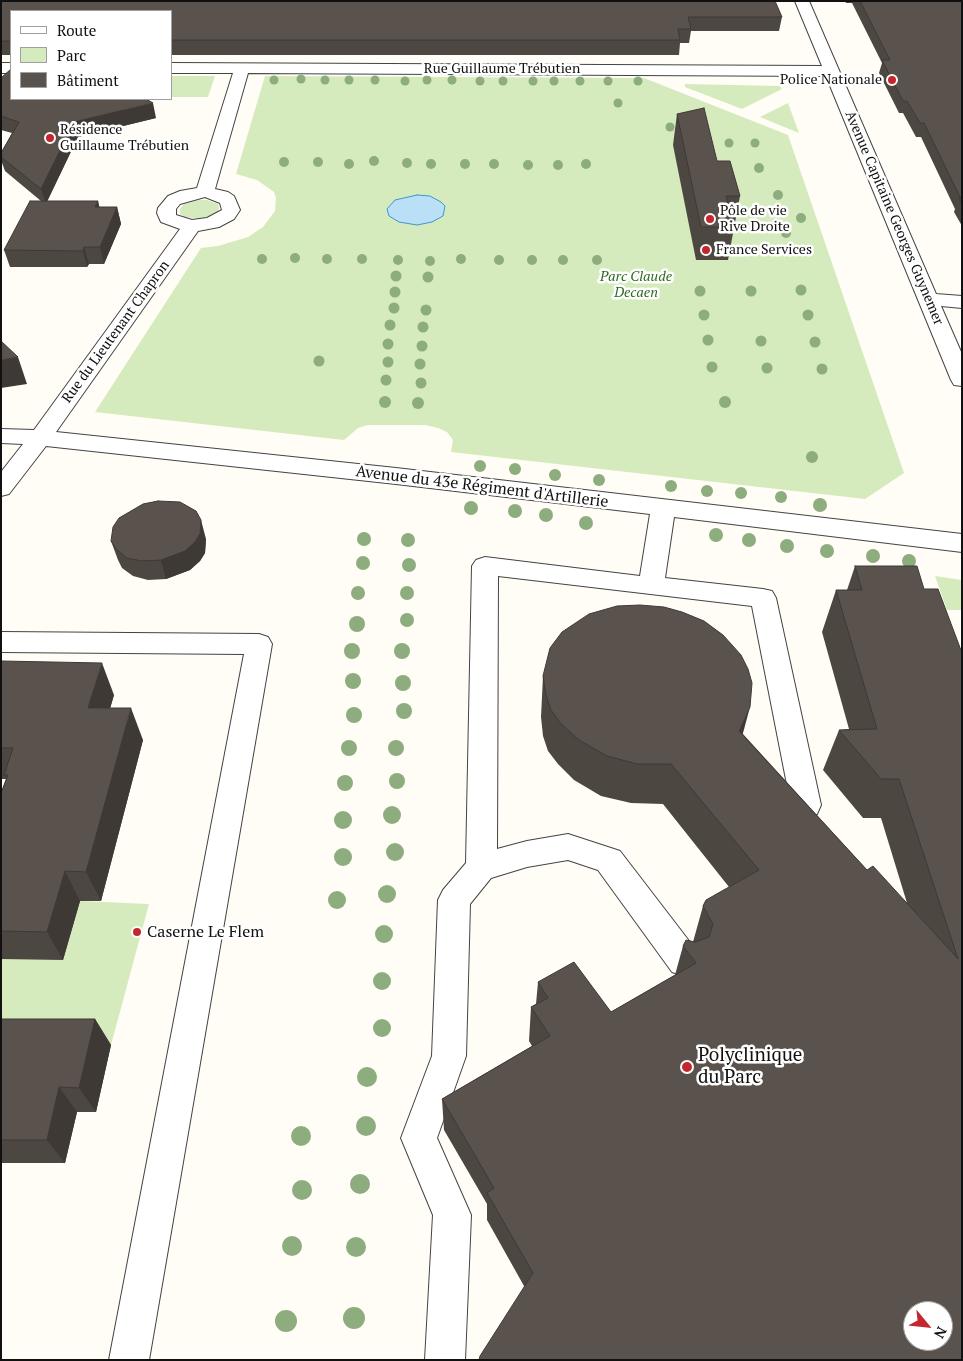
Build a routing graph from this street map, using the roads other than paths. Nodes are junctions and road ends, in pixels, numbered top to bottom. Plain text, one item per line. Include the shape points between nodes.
1 (802, 1) edge
2 (172, 68) edge
3 (242, 68) junction
4 (832, 71) junction
5 (205, 192) junction
6 (192, 226) junction
7 (928, 299) junction
8 (962, 302) edge
9 (962, 380) edge
10 (1, 436) edge
11 (40, 438) junction
12 (1, 488) edge
13 (663, 508) junction
14 (962, 543) edge
15 (651, 586) junction
16 (1, 642) edge
17 (806, 805) edge
18 (481, 867) junction
19 (684, 961) edge
20 (129, 1360) edge
21 (445, 1360) edge

1 - 4 street, Avenue Capitaine Georges Guynemer
2 - 3 street, Rue Guillaume Trébutien
3 - 4 street, Rue Guillaume Trébutien
3 - 5 street
4 - 7 street, Avenue Capitaine Georges Guynemer
5 - 6 street via 177,198 167,208 168,218
5 - 6 street via 228,200 231,210 212,223
6 - 11 street, Rue du Lieutenant Chapron
7 - 8 street
7 - 9 street, Avenue Capitaine Georges Guynemer
10 - 11 street, Avenue du 43e Régiment d'Artillerie
11 - 12 street, Rue du Lieutenant Chapron
11 - 13 street, Avenue du 43e Régiment d'Artillerie
13 - 14 street, Avenue du 43e Régiment d'Artillerie
13 - 15 street
15 - 17 street via 763,598
15 - 18 street via 485,566
16 - 20 street via 259,644
18 - 19 street via 568,847 609,860
18 - 21 street via 454,900 449,1056 420,1138 452,1215

